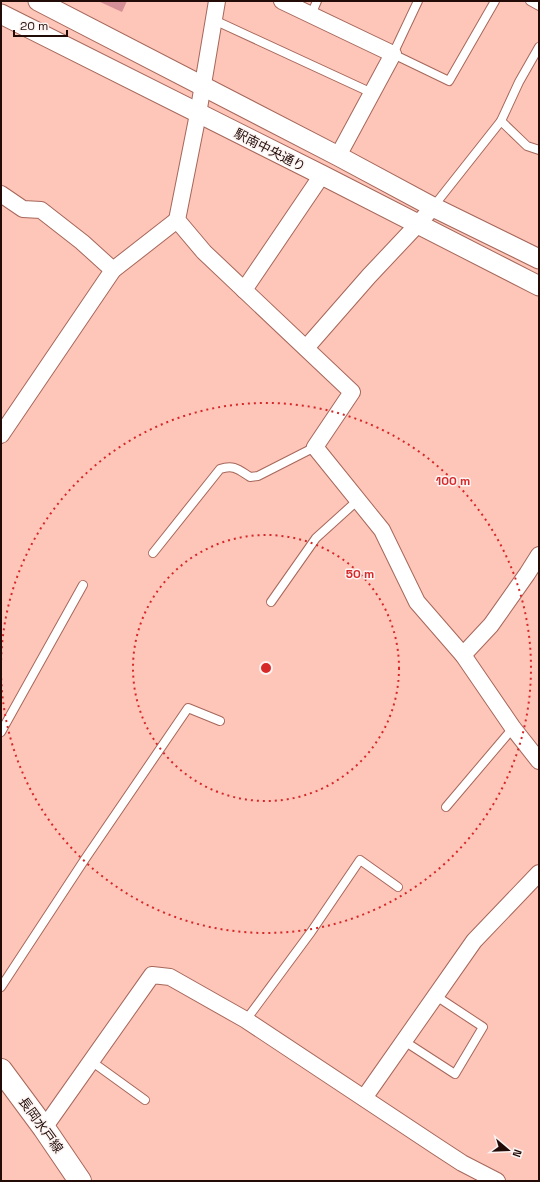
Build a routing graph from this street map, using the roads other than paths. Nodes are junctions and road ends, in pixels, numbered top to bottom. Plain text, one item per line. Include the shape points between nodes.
1 (38, 1) edge
2 (217, 1) edge
3 (282, 1) edge
4 (418, 1) edge
5 (495, 1) edge
6 (530, 1) edge
7 (539, 6) edge
8 (314, 8) edge
9 (1, 14) edge
10 (214, 20) junction
11 (539, 47) edge
12 (393, 54) junction
13 (203, 86) junction
14 (372, 93) junction
15 (198, 114) junction
16 (501, 121) junction
17 (539, 150) edge
18 (338, 156) junction
19 (322, 176) junction
20 (1, 194) edge
21 (433, 207) junction
22 (177, 220) junction
23 (418, 224) junction
24 (539, 259) edge
25 (113, 270) junction
26 (539, 286) edge
27 (244, 290) junction
28 (306, 348) junction
29 (1, 435) edge
30 (315, 447) junction
31 (358, 500) junction
32 (153, 553) dead end
33 (539, 555) edge
34 (83, 585) dead end
35 (271, 602) dead end
36 (463, 655) junction
37 (220, 721) dead end
38 (513, 728) junction
39 (1, 732) edge
40 (539, 761) edge
41 (446, 807) dead end
42 (539, 873) edge
43 (398, 887) dead end
44 (1, 987) edge
45 (436, 996) junction
46 (246, 1020) junction
47 (404, 1041) junction
48 (91, 1061) junction
49 (1, 1070) edge
50 (364, 1098) junction
51 (145, 1100) dead end
52 (44, 1128) junction
53 (80, 1181) edge
54 (497, 1181) edge

1 - 13 street, 駅南中央通り
2 - 10 street
3 - 8 street
4 - 12 lane
5 - 12 lane via 449,81
6 - 7 lane
8 - 12 street
9 - 15 street, 駅南中央通り
10 - 13 street
10 - 14 lane
11 - 16 lane
12 - 14 street
13 - 15 street
13 - 18 street, 駅南中央通り
14 - 18 street
15 - 19 street, 駅南中央通り
15 - 22 street
16 - 17 lane via 527,146
16 - 21 lane
18 - 21 street, 駅南中央通り
19 - 23 street, 駅南中央通り
19 - 27 street
20 - 25 street via 23,209 41,210
21 - 23 street
21 - 24 street, 駅南中央通り
22 - 25 street
22 - 27 street via 204,252
23 - 26 street, 駅南中央通り
23 - 28 street
25 - 29 street
27 - 28 street
28 - 30 street via 352,392
30 - 31 street
30 - 32 lane via 258,476 250,477 234,467 220,469
31 - 35 lane via 316,538
31 - 36 street via 382,530 417,602
33 - 36 street via 491,625
34 - 39 lane
36 - 38 street
37 - 44 lane via 188,708 84,859
38 - 40 street
38 - 41 lane
42 - 45 street via 474,941
43 - 46 lane via 360,860
45 - 47 street
45 - 47 lane via 483,1027 455,1074
46 - 48 street via 170,977 152,975
46 - 50 street
47 - 50 street
48 - 51 lane
48 - 52 street
49 - 52 main road, 長岡水戸線
50 - 54 street via 462,1163
52 - 53 main road, 長岡水戸線

